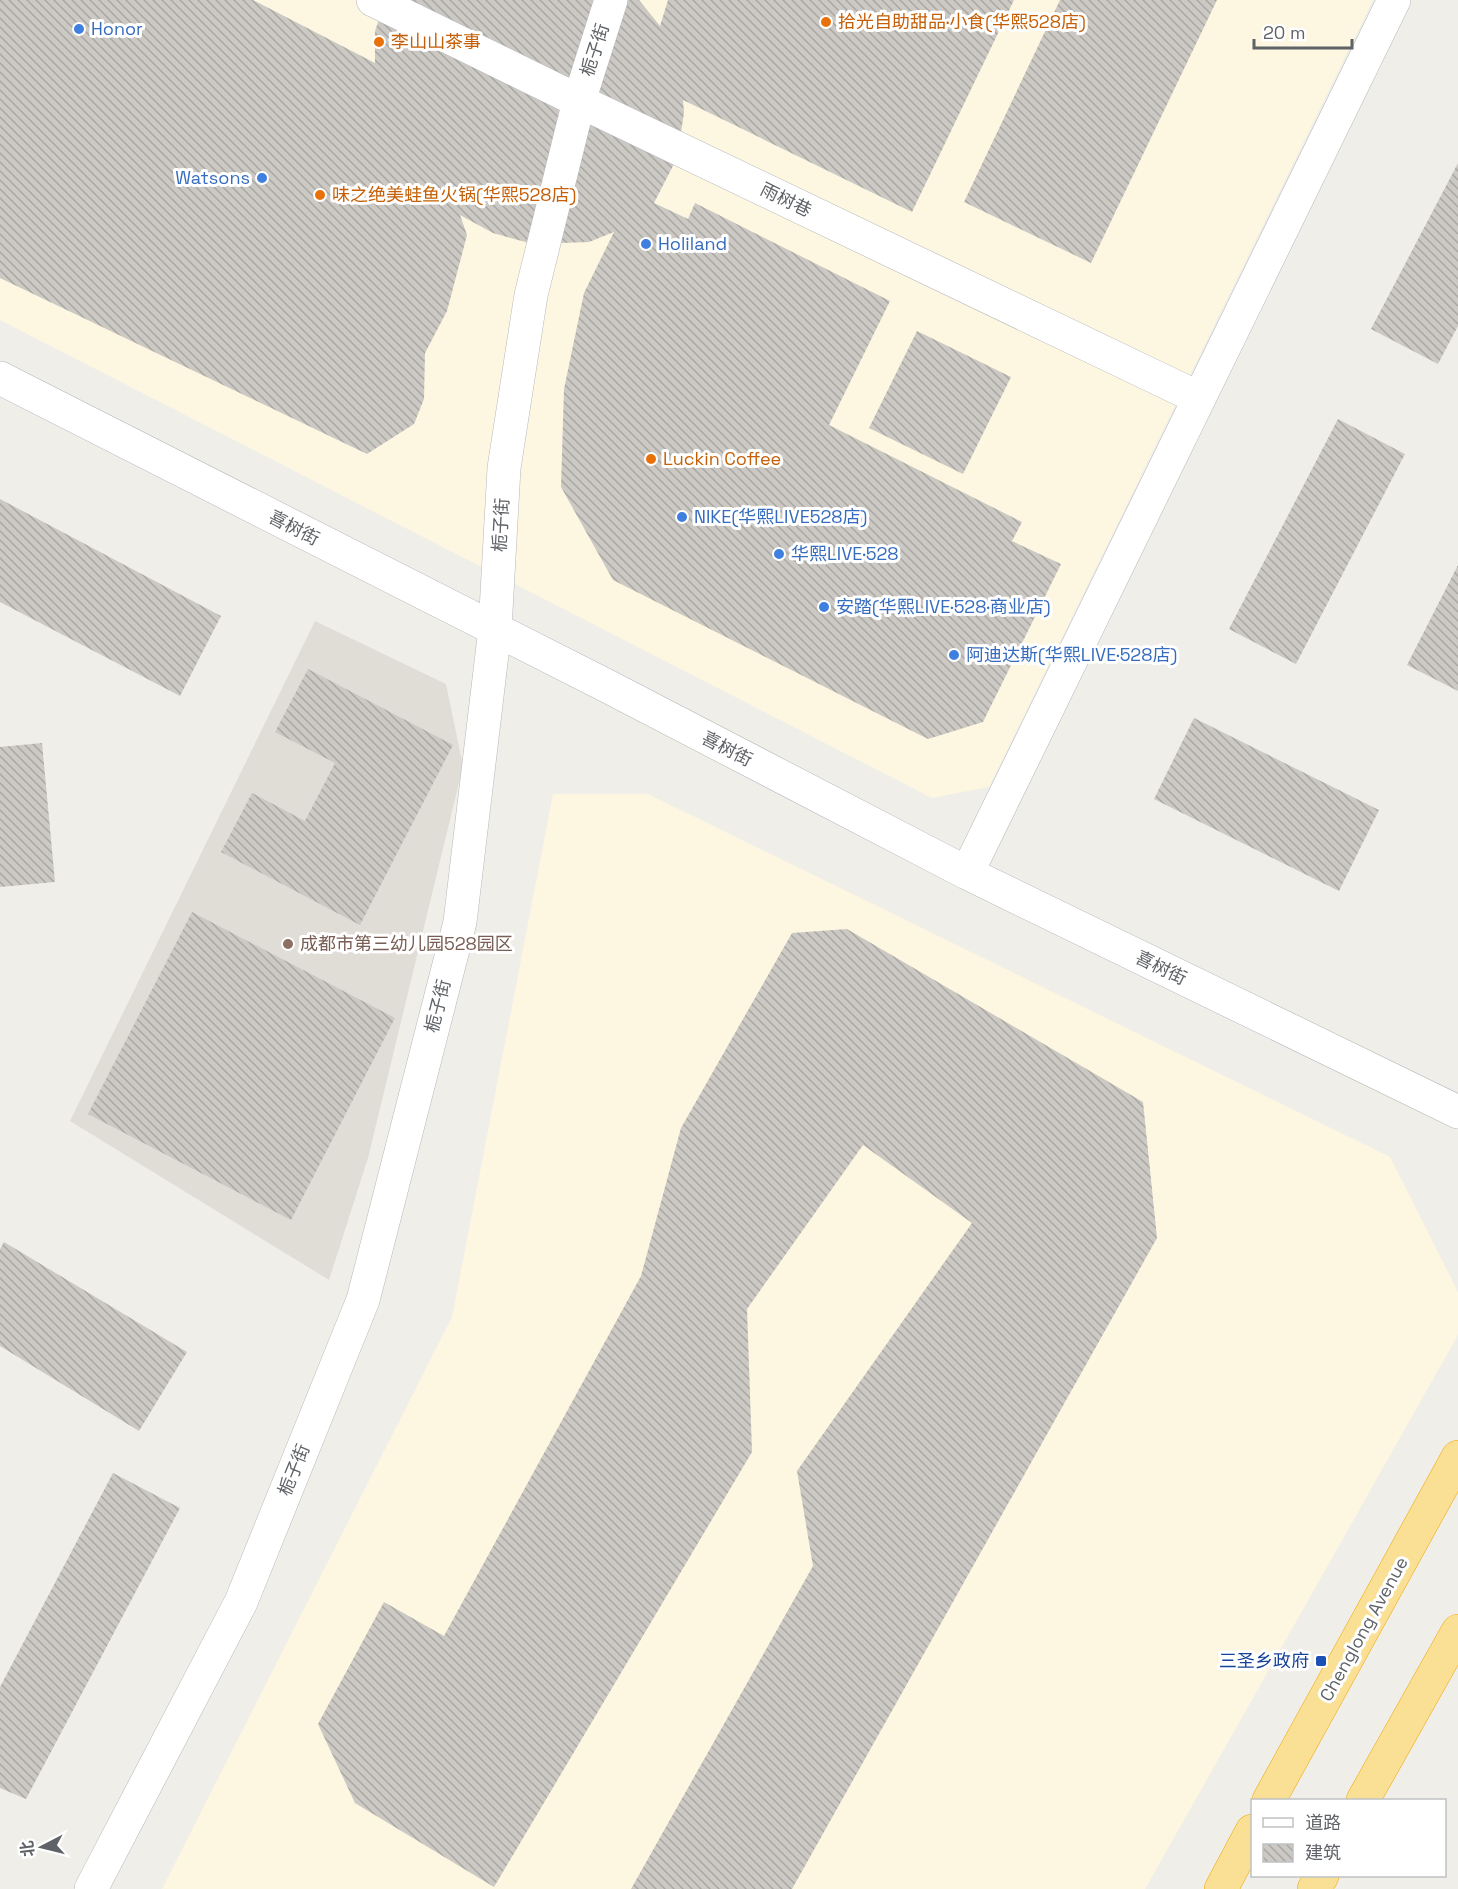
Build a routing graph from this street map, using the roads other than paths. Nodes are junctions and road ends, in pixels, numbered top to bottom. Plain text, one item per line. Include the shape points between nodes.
1 (373, 0) edge
2 (611, 0) edge
3 (1394, 0) edge
4 (579, 101) junction
5 (0, 378) edge
6 (1199, 399) junction
7 (495, 629) junction
8 (967, 873) junction
9 (1458, 1112) edge
10 (1458, 1457) edge
11 (1458, 1630) edge
12 (1270, 1799) edge
13 (1364, 1799) edge
14 (1251, 1833) edge
15 (91, 1889) edge
16 (1221, 1889) edge

1 - 4 street, 雨树巷
2 - 4 street, 栀子街
3 - 6 street
4 - 6 street, 雨树巷
4 - 7 street, 栀子街 via 531,295 504,468
5 - 7 street, 喜树街
6 - 8 street
7 - 8 street, 喜树街
7 - 15 street, 栀子街 via 460,922 363,1300 241,1602
8 - 9 street, 喜树街
10 - 12 highway, Chenglong Avenue
11 - 13 highway
14 - 16 highway

